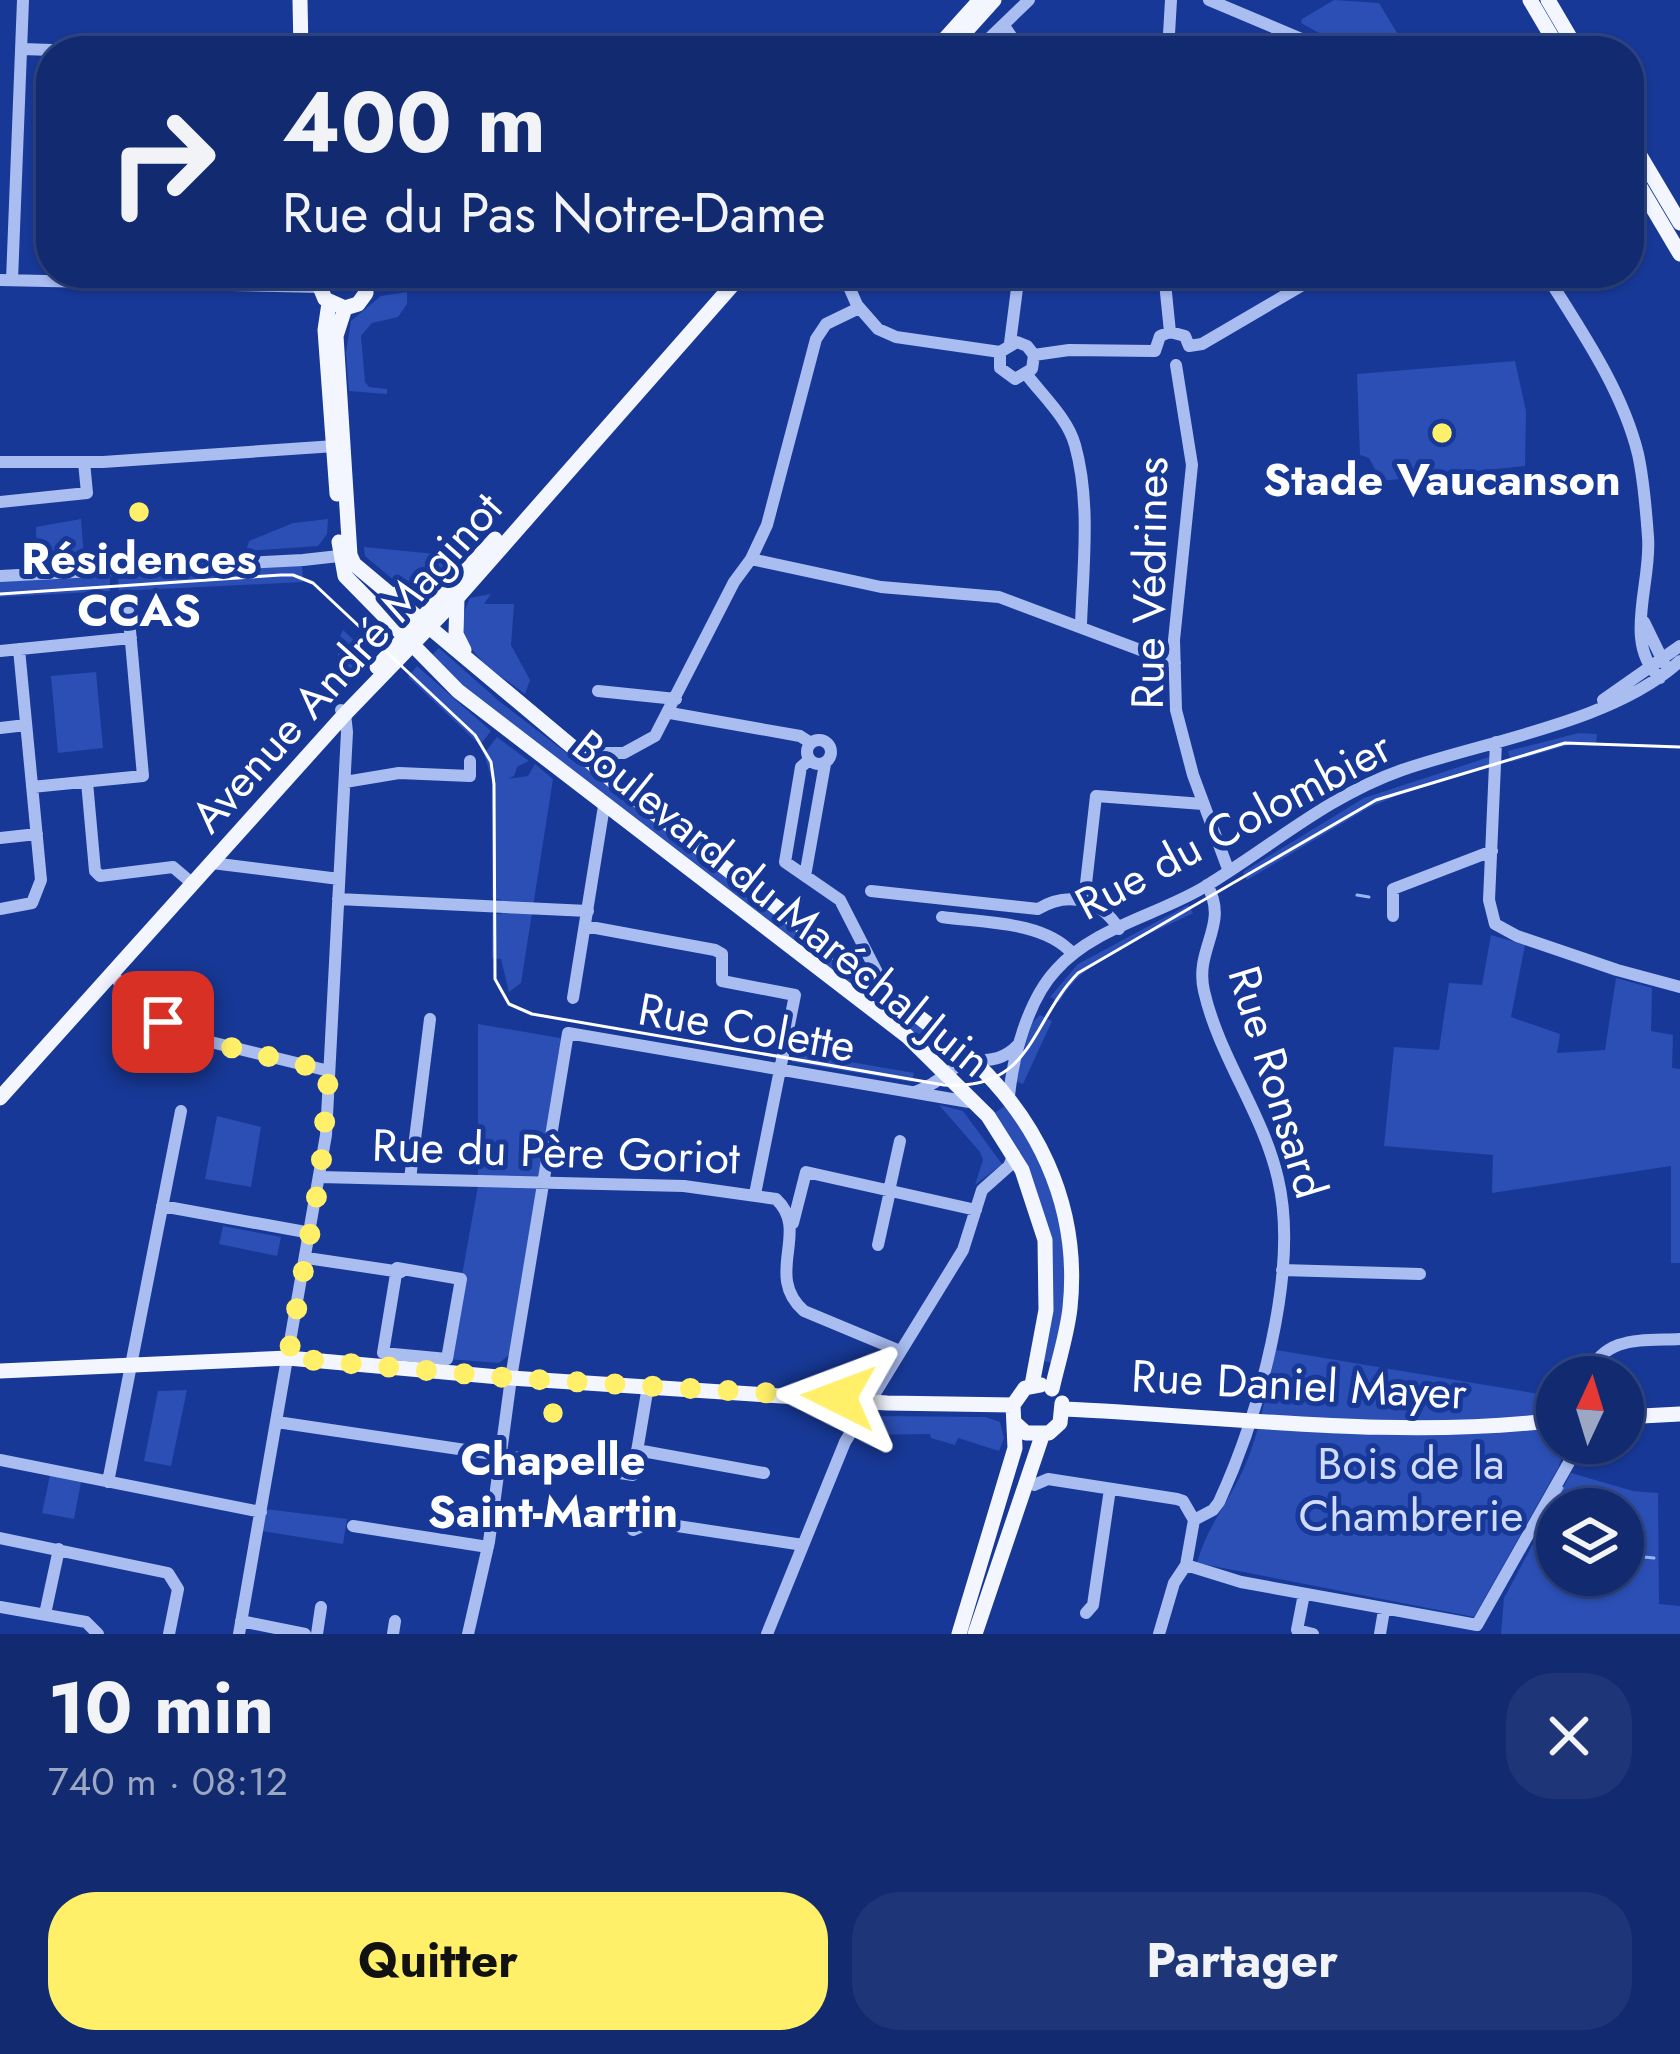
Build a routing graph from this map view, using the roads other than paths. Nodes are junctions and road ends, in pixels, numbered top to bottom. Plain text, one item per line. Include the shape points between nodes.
1 (23, 0) edge
2 (300, 0) edge
3 (310, 0) edge
4 (980, 0) edge
5 (994, 0) edge
6 (1029, 0) edge
7 (1171, 0) edge
8 (1209, 0) edge
9 (1526, 0) edge
10 (1548, 0) edge
11 (1005, 27) junction
12 (301, 36) edge
13 (311, 36) edge
14 (948, 36) edge
15 (962, 36) edge
16 (994, 36) edge
17 (1011, 36) edge
18 (1169, 36) edge
19 (1294, 36) edge
20 (1541, 36) edge
21 (1550, 36) edge
22 (1569, 36) edge
23 (22, 49) junction
24 (36, 49) edge
25 (1644, 162) edge
26 (1644, 193) edge
27 (1680, 223) edge
28 (1680, 254) edge
29 (6, 280) edge
30 (36, 281) edge
31 (205, 288) edge
32 (366, 288) edge
33 (720, 288) edge
34 (729, 288) edge
35 (850, 288) edge
36 (1020, 288) edge
37 (1166, 288) edge
38 (1297, 288) edge
39 (1554, 288) edge
40 (329, 293) edge
41 (860, 308) junction
42 (1170, 332) junction
43 (1009, 346) junction
44 (1189, 346) junction
45 (1155, 351) junction
46 (1034, 355) junction
47 (1176, 365) junction
48 (1027, 375) junction
49 (335, 446) junction
50 (0, 462) edge
51 (84, 462) junction
52 (0, 502) edge
53 (345, 554) junction
54 (751, 560) junction
55 (0, 576) edge
56 (454, 592) junction
57 (391, 595) junction
58 (127, 597) dead end
59 (1643, 615) junction
60 (1081, 625) junction
61 (416, 633) junction
62 (131, 638) junction
63 (1680, 646) edge
64 (19, 649) junction
65 (0, 650) edge
66 (1660, 657) junction
67 (1174, 663) junction
68 (1647, 667) junction
69 (1670, 670) edge
70 (504, 691) junction
71 (598, 692) dead end
72 (673, 706) junction
73 (1593, 709) junction
74 (343, 712) junction
75 (26, 725) junction
76 (0, 728) edge
77 (1496, 742) junction
78 (811, 743) junction
79 (584, 753) junction
80 (624, 753) junction
81 (809, 760) junction
82 (470, 761) dead end
83 (825, 764) junction
84 (87, 782) junction
85 (345, 782) junction
86 (619, 786) junction
87 (32, 787) junction
88 (1203, 804) junction
89 (604, 806) junction
90 (37, 834) junction
91 (0, 838) edge
92 (1492, 851) junction
93 (212, 863) junction
94 (1228, 869) junction
95 (806, 876) junction
96 (339, 879) junction
97 (190, 881) junction
98 (1207, 885) junction
99 (872, 891) dead end
100 (338, 899) junction
101 (1084, 901) junction
102 (0, 909) edge
103 (1394, 916) dead end
104 (942, 917) dead end
105 (586, 919) junction
106 (1119, 929) junction
107 (818, 938) junction
108 (1072, 953) junction
109 (803, 957) junction
110 (111, 974) junction
111 (1680, 987) edge
112 (886, 991) junction
113 (573, 998) dead end
114 (430, 1019) dead end
115 (1022, 1039) junction
116 (977, 1064) junction
117 (783, 1069) junction
118 (329, 1071) junction
119 (949, 1075) junction
120 (0, 1087) edge
121 (914, 1092) junction
122 (1009, 1096) junction
123 (0, 1097) edge
124 (976, 1103) junction
125 (181, 1111) dead end
126 (900, 1141) dead end
127 (1014, 1154) junction
128 (320, 1177) junction
129 (410, 1179) junction
130 (547, 1180) junction
131 (804, 1186) junction
132 (890, 1191) junction
133 (755, 1194) junction
134 (776, 1199) junction
135 (162, 1206) junction
136 (976, 1210) junction
137 (311, 1233) junction
138 (790, 1234) junction
139 (878, 1245) dead end
140 (307, 1258) junction
141 (1282, 1270) junction
142 (396, 1271) junction
143 (1420, 1274) dead end
144 (1680, 1339) edge
145 (900, 1351) junction
146 (1599, 1356) edge
147 (288, 1358) junction
148 (130, 1365) junction
149 (0, 1371) edge
150 (511, 1378) junction
151 (1032, 1385) junction
152 (647, 1386) junction
153 (1052, 1389) junction
154 (870, 1400) junction
155 (1064, 1408) junction
156 (1014, 1414) junction
157 (1680, 1414) edge
158 (1644, 1417) edge
159 (1252, 1420) junction
160 (277, 1422) junction
161 (1536, 1425) edge
162 (1042, 1436) junction
163 (637, 1450) junction
164 (501, 1454) junction
165 (0, 1460) edge
166 (1569, 1464) edge
167 (764, 1473) dead end
168 (108, 1482) junction
169 (1034, 1485) dead end
170 (1109, 1489) junction
171 (261, 1512) junction
172 (1194, 1520) junction
173 (353, 1526) dead end
174 (633, 1530) dead end
175 (0, 1538) edge
176 (803, 1545) junction
177 (488, 1547) junction
178 (59, 1550) junction
179 (1186, 1565) junction
180 (1304, 1594) junction
181 (0, 1607) edge
182 (322, 1607) dead end
183 (1384, 1610) junction
184 (1086, 1612) dead end
185 (45, 1614) junction
186 (240, 1628) edge
187 (1480, 1629) edge
188 (98, 1634) edge
189 (169, 1634) edge
190 (304, 1634) edge
191 (316, 1634) edge
192 (468, 1634) edge
193 (767, 1634) edge
194 (958, 1634) edge
195 (975, 1634) edge
196 (1160, 1634) edge
197 (1312, 1634) edge
198 (1380, 1634) edge

1 - 23 street
2 - 12 main road
3 - 13 main road
4 - 14 main road
5 - 15 main road
6 - 11 street
7 - 18 street
8 - 19 street
9 - 20 main road
9 - 21 main road
10 - 22 main road
11 - 16 street
11 - 17 street
23 - 24 street
23 - 29 street
25 - 27 main road
26 - 28 main road
29 - 30 street
31 - 40 street
32 - 40 main road via 358,304
33 - 56 main road, Avenue André Maginot
34 - 56 main road, Avenue André Maginot
35 - 41 street
36 - 43 street
37 - 42 street
38 - 44 street
39 - 59 street via 1612,386 1637,451 1649,549
40 - 49 main road
40 - 53 main road
41 - 43 street via 896,337
41 - 54 street via 826,324 816,339
42 - 44 street
42 - 45 street
43 - 46 street via 1028,346
43 - 48 street via 998,363 1003,373
44 - 47 street
45 - 46 street
45 - 47 street
46 - 48 street
47 - 67 street, Rue Védrines via 1192,465
48 - 60 street via 1075,444
49 - 51 street
49 - 53 main road
50 - 51 street
51 - 52 street via 87,493
53 - 55 street
53 - 57 main road
53 - 61 main road via 345,576
54 - 60 street via 881,587 999,596
54 - 72 street
56 - 57 main road, Avenue André Maginot
56 - 61 main road, Avenue André Maginot
56 - 70 main road, Boulevard du Maréchal Juin via 463,648
57 - 61 main road
58 - 62 street
59 - 66 street
59 - 68 street
60 - 67 street
61 - 70 main road, Boulevard du Maréchal Juin
61 - 74 main road, Avenue André Maginot
61 - 89 main road, Boulevard du Maréchal Juin via 475,705
62 - 64 street
62 - 84 street via 143,776
63 - 66 street, Rue du Colombier
64 - 65 street
64 - 75 street
66 - 68 street, Rue du Colombier
66 - 69 street
67 - 88 street, Rue Védrines via 1176,710
68 - 69 street
68 - 73 street, Rue du Colombier
69 - 73 street, Rue du Colombier
70 - 79 main road, Boulevard du Maréchal Juin
71 - 72 street
72 - 78 street
72 - 80 street via 646,744
73 - 77 street, Rue du Colombier
74 - 85 street
74 - 93 main road, Avenue André Maginot
74 - 97 main road, Avenue André Maginot
75 - 76 street
75 - 87 street
77 - 92 street
77 - 94 street, Rue du Colombier via 1371,781
78 - 81 street
78 - 83 street via 829,745
79 - 80 street
79 - 86 main road, Boulevard du Maréchal Juin
80 - 86 street via 614,766
81 - 83 street
81 - 95 street via 785,852 785,862
82 - 85 street via 470,776 399,773
83 - 95 street
84 - 87 street
84 - 97 street via 100,876 173,867
85 - 96 street
86 - 107 main road, Boulevard du Maréchal Juin
87 - 90 street
88 - 94 street, Rue Védrines
88 - 101 street via 1096,796
89 - 105 street
89 - 109 main road, Boulevard du Maréchal Juin
90 - 91 street
90 - 102 street via 38,893 32,903
92 - 103 street via 1393,889
92 - 111 street via 1495,924
93 - 96 street
93 - 97 main road, Avenue André Maginot
94 - 98 street, Rue du Colombier
95 - 112 street via 840,900
96 - 100 street
97 - 110 main road, Avenue André Maginot
97 - 120 main road, Avenue André Maginot
98 - 106 street, Rue du Colombier
98 - 141 street, Rue Ronsard via 1217,911 1203,988 1278,1179
99 - 101 street via 1038,909 1057,899
100 - 105 street
100 - 118 street
101 - 106 street via 1103,908
104 - 108 street via 1032,930
105 - 113 street
105 - 117 street via 715,950 722,981 795,995
106 - 108 street, Rue du Colombier
107 - 109 street
107 - 112 main road, Boulevard du Maréchal Juin
108 - 115 street, Rue du Colombier via 1038,994
109 - 119 main road, Boulevard du Maréchal Juin
110 - 118 street via 174,1034
110 - 123 main road, Avenue André Maginot
112 - 116 main road, Boulevard du Maréchal Juin
114 - 129 street
115 - 116 street via 1003,1057
115 - 122 street, Rue du Colombier
116 - 119 street, Rue Colette
116 - 122 main road, Boulevard du Maréchal Juin
117 - 121 street, Rue Colette
117 - 130 street, Rue Colette via 568,1033
117 - 133 street
118 - 128 street
119 - 121 street, Rue Colette
119 - 124 main road, Boulevard du Maréchal Juin
121 - 124 street, Rue Colette
122 - 153 main road, Boulevard du Maréchal Juin via 1045,1156 1068,1236 1069,1315
124 - 127 main road, Boulevard du Maréchal Juin
125 - 135 street
126 - 132 street
127 - 136 street via 982,1190
127 - 151 main road, Boulevard du Maréchal Juin via 1040,1215 1047,1258
128 - 129 street, Rue du Père Goriot
128 - 137 street
129 - 130 street, Rue du Père Goriot
130 - 133 street, Rue du Père Goriot
130 - 150 street
131 - 132 street via 806,1172
131 - 134 street
131 - 138 street
132 - 136 street
132 - 139 street
133 - 134 street, Rue du Père Goriot
134 - 138 street, Rue du Père Goriot
135 - 137 street
135 - 148 street
136 - 145 street via 963,1250
137 - 140 street
138 - 145 street, Rue du Père Goriot via 784,1278 795,1303
140 - 142 street
140 - 147 street
141 - 143 street
141 - 159 street, Rue Ronsard
142 - 142 street via 382,1353 447,1359 453,1285 461,1279
144 - 146 street via 1617,1344
145 - 154 street
147 - 148 main road
147 - 150 main road
147 - 160 street
148 - 149 main road
148 - 168 street
150 - 152 main road
150 - 164 street
151 - 153 main road
151 - 156 main road via 1019,1393
152 - 154 main road
152 - 163 street
153 - 155 main road
154 - 156 main road
154 - 176 street
155 - 159 main road, Rue Daniel Mayer
155 - 162 main road
156 - 162 main road via 1026,1433
156 - 194 main road via 1015,1448
157 - 158 main road
159 - 161 main road, Rue Daniel Mayer
159 - 172 street, Rue Ronsard via 1219,1502
160 - 164 street
160 - 171 street
162 - 195 main road
163 - 164 street via 633,1475
163 - 167 street
164 - 177 street
165 - 168 street
166 - 187 street
168 - 171 street
169 - 170 street via 1048,1479
170 - 172 street via 1178,1499
170 - 184 street
171 - 186 street
172 - 179 street, Rue Ronsard
173 - 177 street
174 - 176 street via 651,1522
175 - 178 street
176 - 193 street
177 - 192 street
178 - 185 street
178 - 189 street via 168,1573 178,1588
179 - 180 street
179 - 196 street, Rue Ronsard
180 - 183 street
180 - 197 street via 1297,1630
181 - 185 street
182 - 191 street
183 - 187 street
183 - 198 street
185 - 188 street via 91,1623
186 - 190 street

